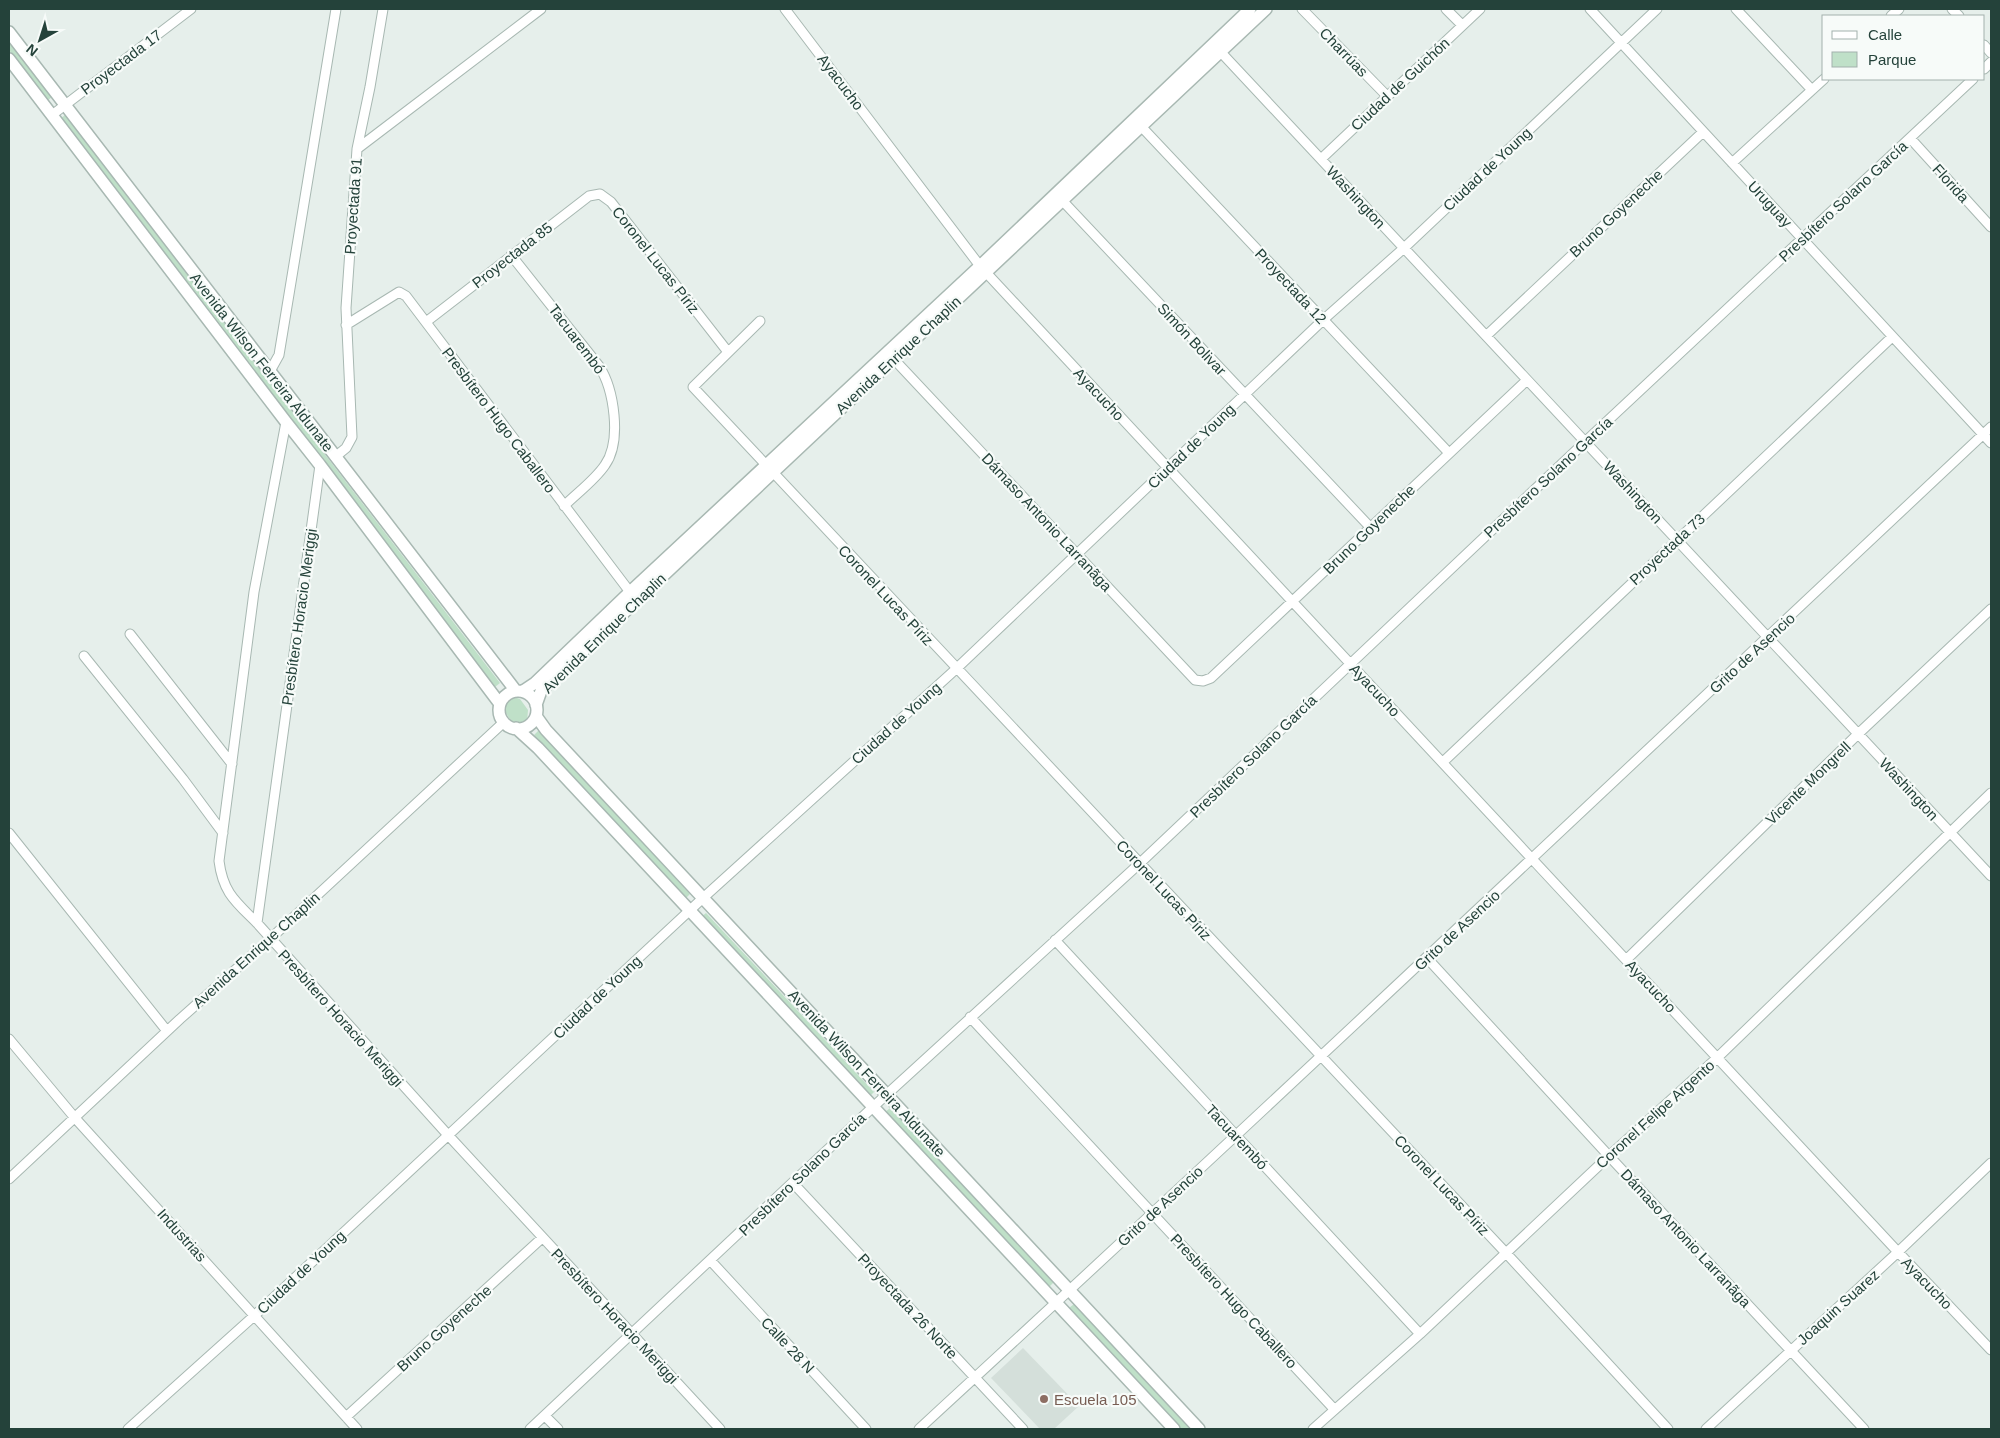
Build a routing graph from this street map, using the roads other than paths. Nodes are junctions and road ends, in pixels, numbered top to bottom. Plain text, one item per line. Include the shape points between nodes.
1 (191, 9) edge
2 (336, 9) edge
3 (383, 9) edge
4 (542, 9) edge
5 (785, 9) edge
6 (1250, 9) edge
7 (1266, 9) edge
8 (1302, 9) edge
9 (1446, 9) edge
10 (1480, 9) edge
11 (1590, 9) edge
12 (1657, 9) edge
13 (1736, 9) edge
14 (1462, 25) junction
15 (9, 32) edge
16 (1621, 43) junction
17 (1216, 47) junction
18 (9, 59) edge
19 (1823, 80) edge
20 (1972, 80) edge
21 (1812, 90) junction
22 (1387, 96) junction
23 (65, 105) junction
24 (52, 115) junction
25 (1137, 121) junction
26 (1703, 132) junction
27 (1910, 138) junction
28 (357, 149) junction
29 (1321, 159) junction
30 (1732, 163) junction
31 (600, 194) joint
32 (1059, 196) junction
33 (1991, 227) edge
34 (1802, 239) junction
35 (1404, 248) junction
36 (512, 255) junction
37 (983, 269) junction
38 (1323, 320) junction
39 (760, 321) dead end
40 (426, 322) junction
41 (346, 325) junction
42 (1486, 336) junction
43 (1892, 336) junction
44 (728, 352) junction
45 (891, 356) junction
46 (269, 373) junction
47 (1527, 380) junction
48 (1244, 395) junction
49 (286, 422) junction
50 (1991, 427) edge
51 (1983, 435) junction
52 (1586, 441) junction
53 (1991, 443) edge
54 (1449, 452) junction
55 (334, 457) junction
56 (320, 465) junction
57 (1168, 468) junction
58 (769, 470) junction
59 (564, 506) junction
60 (1370, 527) junction
61 (1677, 539) junction
62 (1078, 554) junction
63 (633, 596) junction
64 (1292, 602) junction
65 (1991, 610) edge
66 (130, 634) dead end
67 (1768, 637) junction
68 (84, 656) dead end
69 (1350, 664) junction
70 (956, 669) junction
71 (1211, 678) joint
72 (519, 691) junction
73 (500, 704) junction
74 (536, 710) junction
75 (504, 722) junction
76 (516, 728) junction
77 (1858, 734) junction
78 (1443, 762) junction
79 (232, 764) junction
80 (1991, 793) edge
81 (1949, 832) junction
82 (9, 833) edge
83 (223, 833) junction
84 (1532, 860) junction
85 (1139, 864) junction
86 (1991, 876) edge
87 (703, 898) junction
88 (690, 911) junction
89 (258, 924) junction
90 (270, 939) junction
91 (1055, 940) junction
92 (1427, 958) junction
93 (1626, 959) junction
94 (970, 1017) junction
95 (167, 1031) junction
96 (9, 1039) edge
97 (1320, 1056) junction
98 (1718, 1058) junction
99 (886, 1095) junction
100 (873, 1107) junction
101 (75, 1118) junction
102 (448, 1135) junction
103 (1236, 1135) junction
104 (1609, 1156) junction
105 (1991, 1163) edge
106 (9, 1178) edge
107 (793, 1183) junction
108 (1152, 1214) junction
109 (542, 1238) junction
110 (1898, 1252) junction
111 (1506, 1253) junction
112 (710, 1260) junction
113 (1071, 1290) junction
114 (1057, 1303) junction
115 (255, 1315) junction
116 (632, 1334) junction
117 (1420, 1334) junction
118 (1791, 1350) junction
119 (1991, 1350) edge
120 (975, 1378) junction
121 (1334, 1409) junction
122 (545, 1416) junction
123 (346, 1417) junction
124 (128, 1429) edge
125 (357, 1429) edge
126 (530, 1429) edge
127 (558, 1429) edge
128 (720, 1429) edge
129 (866, 1429) edge
130 (919, 1429) edge
131 (1023, 1429) edge
132 (1174, 1429) edge
133 (1199, 1429) edge
134 (1313, 1429) edge
135 (1668, 1429) edge
136 (1706, 1429) edge
137 (1864, 1429) edge

1 - 23 street, Proyectada 17
2 - 46 street via 279,355
3 - 28 street
4 - 28 street, Proyectada 91
5 - 37 street, Ayacucho
6 - 17 street, Avenida Enrique Chaplin
7 - 17 street, Avenida Enrique Chaplin
8 - 22 street, Charrúas
9 - 14 street
10 - 14 street, Ciudad de Guichón
11 - 16 street, Uruguay
12 - 16 street, Ciudad de Young
13 - 21 street
14 - 22 street, Ciudad de Guichón
15 - 23 street, Avenida Wilson Ferreira Aldunate
16 - 26 street, Uruguay
16 - 35 street, Ciudad de Young
17 - 25 street, Avenida Enrique Chaplin
17 - 29 street, Washington
18 - 24 street, Avenida Wilson Ferreira Aldunate
19 - 21 street
20 - 27 street, Presbítero Solano García
21 - 30 street
22 - 29 street, Ciudad de Guichón
23 - 24 street, Proyectada 17
23 - 46 street, Avenida Wilson Ferreira Aldunate
24 - 49 street, Avenida Wilson Ferreira Aldunate
25 - 32 street, Avenida Enrique Chaplin
25 - 38 street, Proyectada 12
26 - 30 street, Uruguay
26 - 42 street, Bruno Goyeneche
27 - 33 street, Florida
27 - 34 street, Presbítero Solano García
28 - 41 street, Proyectada 91
29 - 35 street, Washington
30 - 34 street, Uruguay
31 - 36 street, Proyectada 85 via 589,196
31 - 44 street, Coronel Lucas Píriz via 611,202
32 - 37 street, Avenida Enrique Chaplin
32 - 48 street, Simón Bolivar
34 - 43 street, Uruguay
34 - 52 street, Presbítero Solano García
35 - 38 street, Ciudad de Young
35 - 42 street, Washington
36 - 40 street, Proyectada 85
36 - 59 street, Tacuarembó via 599,366 610,389 614,414 610,456 598,473
37 - 45 street, Avenida Enrique Chaplin
37 - 57 street, Ayacucho
38 - 48 street, Ciudad de Young
38 - 54 street, Proyectada 12
39 - 44 street, Coronel Lucas Píriz
40 - 41 street, Presbítero Hugo Caballero via 406,296 399,292
40 - 59 street, Presbítero Hugo Caballero
41 - 55 street, Proyectada 91 via 352,437 346,448
42 - 47 street, Washington
43 - 51 street, Uruguay
43 - 61 street, Proyectada 73
44 - 58 street, Coronel Lucas Píriz via 693,387
45 - 58 street, Avenida Enrique Chaplin
45 - 62 street, Dámaso Antonio Larranãga
46 - 55 street, Avenida Wilson Ferreira Aldunate
47 - 52 street, Washington
47 - 54 street, Bruno Goyeneche
48 - 57 street, Ciudad de Young
48 - 60 street, Simón Bolivar
49 - 56 street, Avenida Wilson Ferreira Aldunate
49 - 79 street via 254,592
50 - 51 street, Grito de Asencio
51 - 53 street, Uruguay
51 - 67 street, Grito de Asencio
52 - 61 street, Washington
52 - 69 street, Presbítero Solano García
54 - 60 street, Bruno Goyeneche
55 - 72 street, Avenida Wilson Ferreira Aldunate
56 - 73 street, Avenida Wilson Ferreira Aldunate
56 - 89 street, Presbítero Horacio Meriggi
57 - 62 street, Ciudad de Young
57 - 64 street, Ayacucho
58 - 63 street, Avenida Enrique Chaplin
58 - 70 street, Coronel Lucas Píriz
59 - 63 street, Presbítero Hugo Caballero
60 - 64 street, Bruno Goyeneche
61 - 67 street, Washington
61 - 78 street, Proyectada 73
62 - 70 street, Ciudad de Young
62 - 71 street, Dámaso Antonio Larranãga via 1195,680
63 - 72 street, Avenida Enrique Chaplin via 535,683
63 - 74 street, Avenida Enrique Chaplin via 541,691
64 - 69 street, Ayacucho
64 - 71 street, Bruno Goyeneche
65 - 77 street, Vicente Mongrell
66 - 79 street
67 - 77 street, Washington
67 - 84 street, Grito de Asencio
68 - 83 street
69 - 78 street, Ayacucho
69 - 85 street, Presbítero Solano García
70 - 85 street, Coronel Lucas Píriz
70 - 87 street, Ciudad de Young
72 - 73 street via 506,695
72 - 74 street via 531,696
73 - 75 street
74 - 76 street via 528,726
74 - 87 street, Avenida Wilson Ferreira Aldunate via 546,730
75 - 76 street
75 - 90 street, Avenida Enrique Chaplin
76 - 88 street, Avenida Wilson Ferreira Aldunate
77 - 81 street, Washington
77 - 93 street, Vicente Mongrell
78 - 84 street, Ayacucho
79 - 83 street
80 - 81 street, Coronel Felipe Argento
81 - 86 street, Washington
81 - 98 street, Coronel Felipe Argento
82 - 95 street
83 - 89 street via 219,861 221,876 230,896
84 - 92 street, Grito de Asencio
84 - 93 street, Ayacucho
85 - 91 street, Presbítero Solano García
85 - 97 street, Coronel Lucas Píriz
87 - 88 street, Ciudad de Young
87 - 99 street, Avenida Wilson Ferreira Aldunate
88 - 100 street, Avenida Wilson Ferreira Aldunate
88 - 102 street, Ciudad de Young
89 - 90 street, Presbítero Horacio Meriggi
90 - 95 street, Avenida Enrique Chaplin
90 - 102 street, Presbítero Horacio Meriggi
91 - 94 street, Presbítero Solano García
91 - 103 street, Tacuarembó
92 - 97 street, Grito de Asencio
92 - 104 street, Dámaso Antonio Larranãga
93 - 98 street, Ayacucho
94 - 99 street, Presbítero Solano García
94 - 108 street, Presbítero Hugo Caballero
95 - 101 street, Avenida Enrique Chaplin
96 - 101 street, Industrias
97 - 103 street, Grito de Asencio
97 - 111 street, Coronel Lucas Píriz
98 - 104 street, Coronel Felipe Argento
98 - 110 street, Ayacucho
99 - 100 street, Presbítero Solano García
99 - 113 street, Avenida Wilson Ferreira Aldunate
100 - 107 street, Presbítero Solano García
100 - 114 street, Avenida Wilson Ferreira Aldunate
101 - 106 street, Avenida Enrique Chaplin
101 - 115 street, Industrias
102 - 109 street, Presbítero Horacio Meriggi
102 - 115 street, Ciudad de Young
103 - 108 street, Grito de Asencio
103 - 117 street, Tacuarembó
104 - 111 street, Coronel Felipe Argento
104 - 118 street, Dámaso Antonio Larranãga
105 - 110 street, Joaquin Suarez
107 - 112 street, Presbítero Solano García
107 - 120 street, Proyectada 26 Norte
108 - 113 street, Grito de Asencio
108 - 121 street, Presbítero Hugo Caballero
109 - 116 street, Presbítero Horacio Meriggi
109 - 123 street, Bruno Goyeneche
110 - 118 street, Joaquin Suarez
110 - 119 street, Ayacucho
111 - 117 street, Coronel Felipe Argento
111 - 135 street, Coronel Lucas Píriz
112 - 116 street, Presbítero Solano García
112 - 129 street, Calle 28 N
113 - 114 street, Grito de Asencio
113 - 133 street, Avenida Wilson Ferreira Aldunate
114 - 120 street, Grito de Asencio
114 - 132 street, Avenida Wilson Ferreira Aldunate
115 - 123 street, Industrias
115 - 124 street, Ciudad de Young
116 - 122 street, Presbítero Solano García
116 - 128 street, Presbítero Horacio Meriggi
117 - 121 street, Coronel Felipe Argento
118 - 136 street, Joaquin Suarez
118 - 137 street, Dámaso Antonio Larranãga
120 - 130 street, Grito de Asencio
120 - 131 street, Proyectada 26 Norte
121 - 134 street, Coronel Felipe Argento
122 - 126 street, Presbítero Solano García
122 - 127 street
123 - 125 street, Industrias

